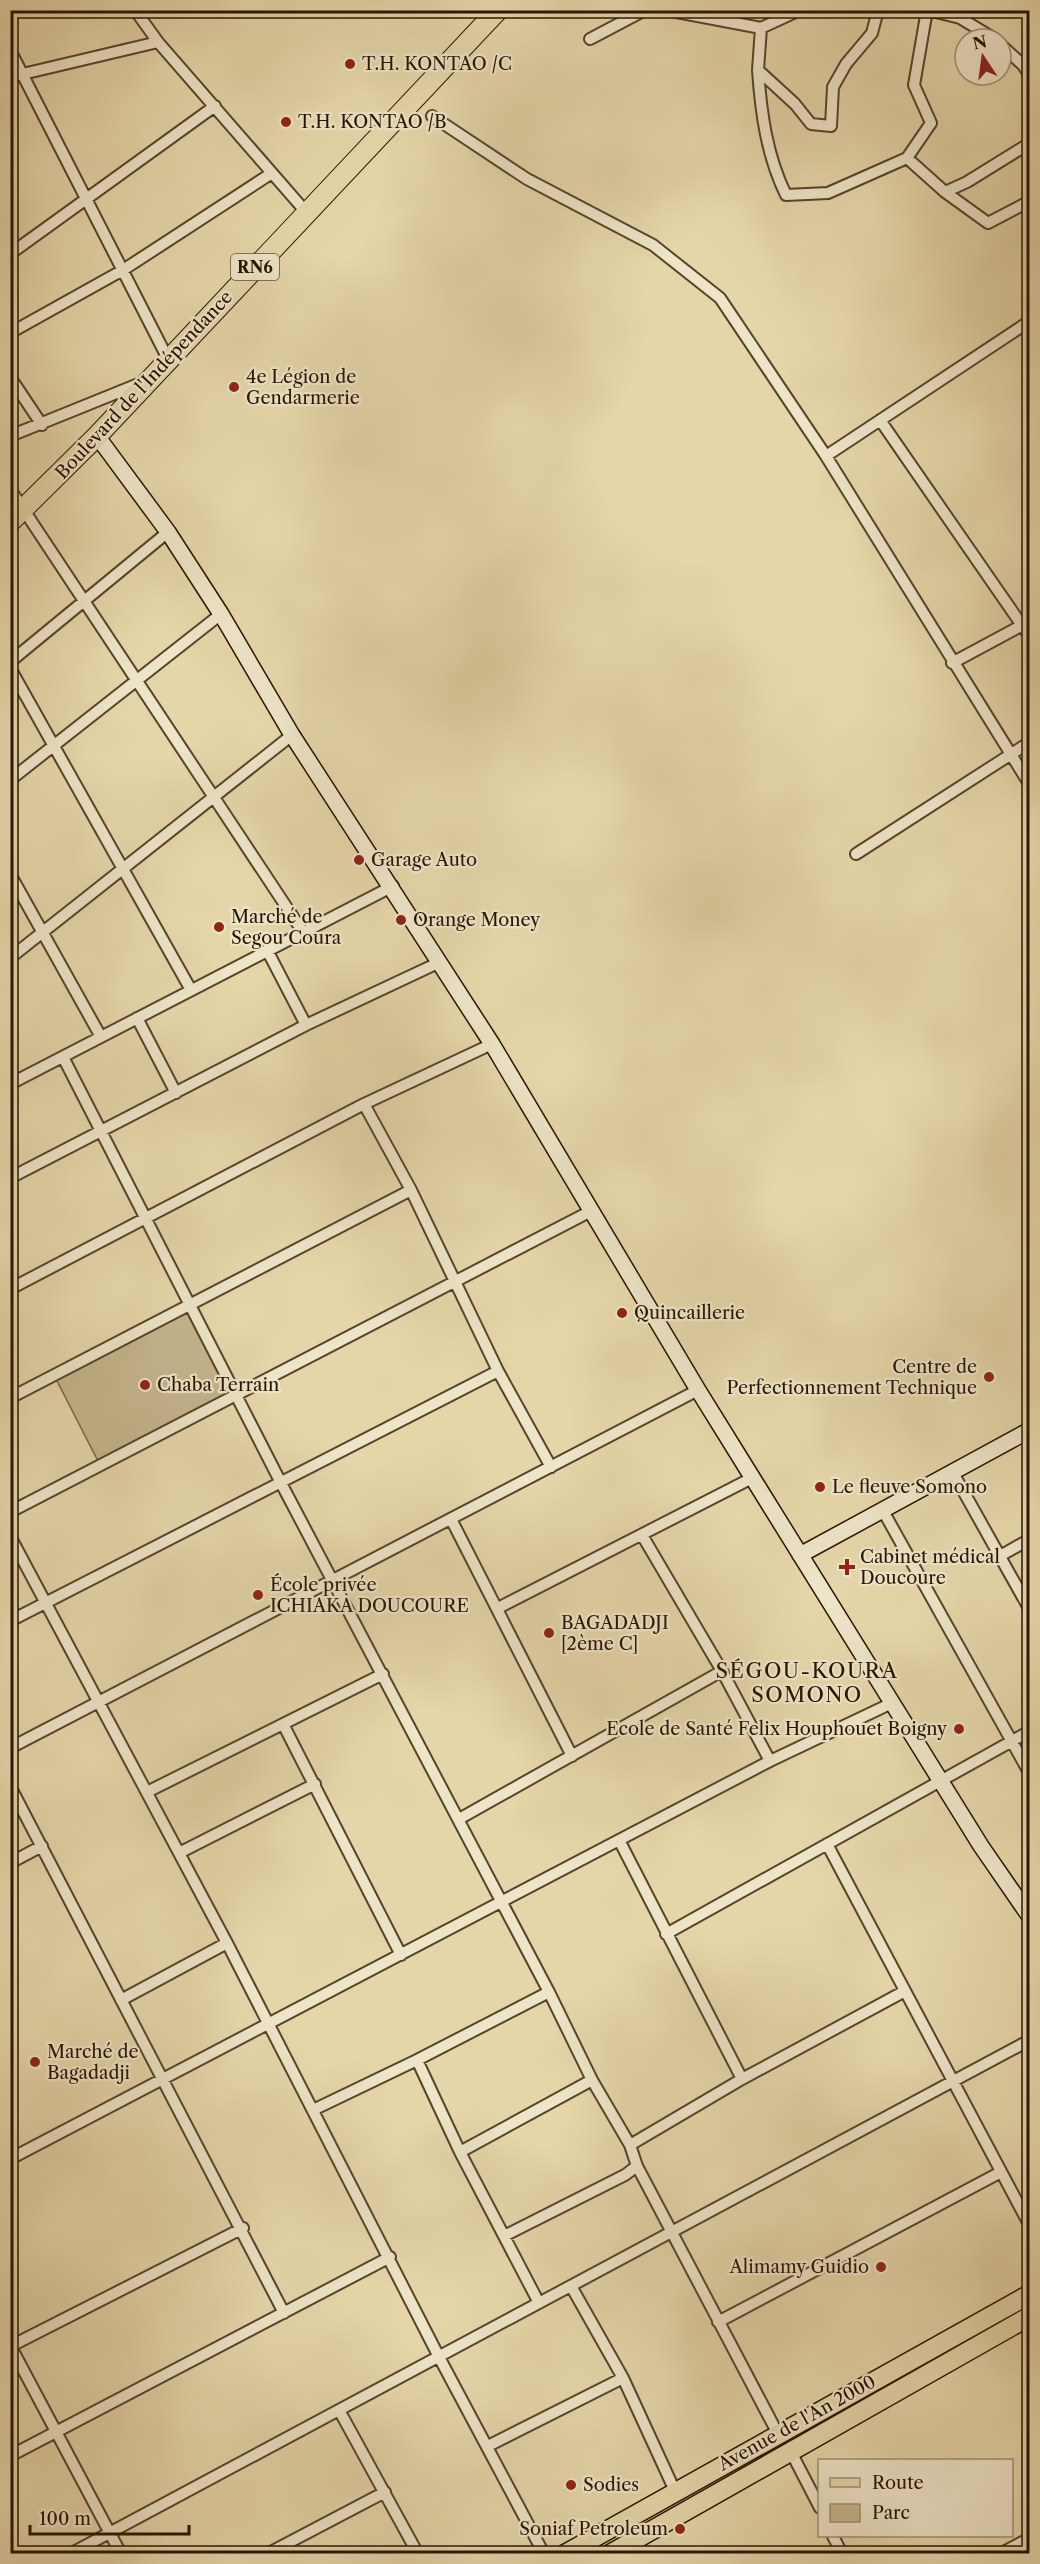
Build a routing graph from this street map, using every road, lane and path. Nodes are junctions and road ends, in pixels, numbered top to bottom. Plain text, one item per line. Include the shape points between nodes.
1 (135, 10) edge
2 (498, 10) edge
3 (645, 10) edge
4 (666, 10) edge
5 (800, 10) edge
6 (878, 10) edge
7 (927, 10) edge
8 (975, 27) edge
9 (761, 28) junction
10 (590, 39) dead end
11 (158, 42) junction
12 (10, 50) edge
13 (1013, 56) edge
14 (758, 70) junction
15 (22, 73) junction
16 (1029, 76) edge
17 (10, 77) edge
18 (215, 106) junction
19 (432, 116) dead end
20 (1029, 143) edge
21 (907, 158) junction
22 (272, 172) junction
23 (945, 192) junction
24 (85, 199) junction
25 (1029, 201) edge
26 (306, 212) junction
27 (10, 254) edge
28 (123, 270) junction
29 (1029, 321) edge
30 (10, 333) edge
31 (168, 359) junction
32 (10, 377) edge
33 (149, 379) junction
34 (880, 420) junction
35 (42, 425) junction
36 (10, 436) edge
37 (97, 436) junction
38 (826, 456) junction
39 (10, 489) edge
40 (17, 517) edge
41 (168, 532) junction
42 (86, 601) junction
43 (221, 614) junction
44 (1026, 623) edge
45 (1029, 637) edge
46 (10, 662) edge
47 (952, 663) junction
48 (10, 668) edge
49 (138, 680) junction
50 (292, 735) junction
51 (1029, 742) edge
52 (54, 746) junction
53 (1010, 754) junction
54 (10, 780) edge
55 (1029, 785) edge
56 (214, 796) junction
57 (856, 854) dead end
58 (123, 869) junction
59 (10, 874) edge
60 (393, 886) junction
61 (303, 932) junction
62 (43, 933) junction
63 (267, 950) junction
64 (10, 958) edge
65 (440, 962) junction
66 (191, 990) junction
67 (137, 1018) junction
68 (306, 1025) junction
69 (101, 1037) junction
70 (492, 1044) junction
71 (63, 1056) junction
72 (10, 1084) edge
73 (176, 1092) junction
74 (364, 1104) junction
75 (102, 1131) junction
76 (10, 1178) edge
77 (411, 1190) junction
78 (591, 1211) junction
79 (147, 1218) junction
80 (453, 1282) junction
81 (10, 1289) edge
82 (189, 1305) junction
83 (498, 1371) junction
84 (698, 1390) junction
85 (236, 1395) junction
86 (10, 1398) edge
87 (1029, 1430) edge
88 (551, 1467) junction
89 (952, 1471) junction
90 (752, 1478) junction
91 (281, 1483) junction
92 (882, 1509) junction
93 (10, 1512) edge
94 (451, 1519) junction
95 (642, 1534) junction
96 (10, 1536) edge
97 (1029, 1539) edge
98 (800, 1555) junction
99 (1000, 1556) junction
100 (334, 1580) junction
101 (45, 1604) junction
102 (498, 1608) junction
103 (1029, 1610) edge
104 (10, 1622) edge
105 (722, 1671) junction
106 (383, 1674) junction
107 (99, 1702) junction
108 (892, 1703) junction
109 (284, 1724) junction
110 (1029, 1731) edge
111 (1012, 1741) junction
112 (10, 1748) edge
113 (573, 1756) junction
114 (770, 1761) junction
115 (1029, 1774) edge
116 (941, 1781) junction
117 (315, 1784) junction
118 (10, 1786) edge
119 (147, 1792) junction
120 (459, 1819) junction
121 (619, 1840) junction
122 (827, 1844) junction
123 (42, 1846) junction
124 (179, 1853) junction
125 (10, 1863) edge
126 (501, 1902) junction
127 (1029, 1917) edge
128 (666, 1934) junction
129 (227, 1943) junction
130 (400, 1955) junction
131 (905, 1991) junction
132 (549, 1992) junction
133 (121, 2000) junction
134 (268, 2024) junction
135 (1029, 2040) edge
136 (417, 2060) junction
137 (742, 2079) junction
138 (161, 2080) junction
139 (592, 2080) junction
140 (952, 2081) junction
141 (313, 2109) junction
142 (630, 2145) junction
143 (460, 2152) junction
144 (10, 2158) edge
145 (637, 2166) junction
146 (1001, 2172) junction
147 (1029, 2226) edge
148 (243, 2228) junction
149 (672, 2231) junction
150 (504, 2236) junction
151 (390, 2257) junction
152 (571, 2286) junction
153 (1029, 2294) edge
154 (539, 2303) junction
155 (284, 2313) junction
156 (1029, 2316) edge
157 (718, 2322) junction
158 (11, 2345) edge
159 (439, 2356) junction
160 (623, 2378) junction
161 (339, 2410) junction
162 (57, 2432) junction
163 (778, 2434) junction
164 (488, 2446) junction
165 (791, 2452) junction
166 (10, 2456) edge
167 (675, 2491) junction
168 (385, 2492) junction
169 (818, 2506) edge
170 (110, 2534) junction
171 (834, 2537) edge
172 (1029, 2538) edge
173 (70, 2553) edge
174 (121, 2553) edge
175 (267, 2553) edge
176 (418, 2553) edge
177 (544, 2553) edge
178 (565, 2553) edge
179 (610, 2553) edge
180 (842, 2553) edge
181 (1000, 2553) edge

1 - 11 street
2 - 26 highway, Boulevard de l'Indépendance / RN6
3 - 10 street
4 - 9 street
5 - 9 street
6 - 14 street via 872,33 833,87 831,126 811,124
7 - 8 street via 960,18
7 - 21 street via 914,85 931,123
9 - 14 street
11 - 15 street
11 - 18 street
12 - 15 street
13 - 16 street
14 - 21 street via 760,111 774,171 786,195 828,193
15 - 17 street
15 - 24 street
18 - 22 street
18 - 24 street
19 - 38 street via 527,179 653,245 720,298
20 - 23 street
21 - 23 street
22 - 26 street
22 - 28 street
23 - 25 street via 988,223
24 - 27 street
24 - 28 street
26 - 31 highway, Boulevard de l'Indépendance / RN6
28 - 30 street
28 - 31 street
29 - 34 street
31 - 33 highway, Boulevard de l'Indépendance / RN6
32 - 35 street
33 - 35 street
33 - 37 highway, Boulevard de l'Indépendance / RN6
34 - 38 street
34 - 44 street
35 - 36 street
37 - 40 highway, Boulevard de l'Indépendance / RN6
37 - 41 street
38 - 47 street
39 - 40 street
40 - 42 street
41 - 42 street
41 - 43 street
42 - 46 street
42 - 49 street
43 - 49 street
43 - 50 street
44 - 45 street
44 - 47 street
47 - 53 street
48 - 52 street
49 - 52 street
49 - 56 street
50 - 56 street
50 - 60 street
51 - 53 street
52 - 54 street
52 - 58 street
53 - 55 street
53 - 57 street
56 - 58 street
56 - 61 street
58 - 62 street
58 - 66 street
59 - 62 street
60 - 61 street
60 - 65 street
61 - 63 street
62 - 64 street
62 - 69 street
63 - 66 street
63 - 68 street
65 - 68 street
65 - 70 street
66 - 67 street
67 - 69 street
67 - 73 street
68 - 73 street
69 - 71 street
70 - 74 street
70 - 78 street
71 - 72 street
71 - 75 street
73 - 75 street
74 - 77 street
74 - 79 street
75 - 76 street
75 - 79 street
77 - 80 street
77 - 82 street
78 - 80 street
78 - 84 street
79 - 81 street
79 - 82 street
80 - 83 street
80 - 85 street
82 - 85 street
82 - 86 street
83 - 88 street
83 - 91 street
84 - 88 street
84 - 90 street
85 - 91 street
85 - 93 street
87 - 89 street
88 - 94 street
89 - 92 street
89 - 99 street
90 - 95 street
90 - 98 street
91 - 100 street
91 - 101 street
92 - 98 street
92 - 111 street
94 - 100 street
94 - 102 street
95 - 102 street
95 - 105 street
96 - 101 street
97 - 99 street
98 - 108 street
99 - 103 street
100 - 106 street
100 - 107 street
101 - 104 street
101 - 107 street
102 - 113 street
105 - 113 street
105 - 114 street
106 - 109 street
106 - 120 street
107 - 112 street
107 - 119 street
108 - 114 street
108 - 116 street
109 - 117 street
109 - 119 street
110 - 111 street
111 - 115 street
111 - 116 street
113 - 120 street
114 - 121 street
116 - 122 street
116 - 127 street
117 - 124 street
117 - 130 street
118 - 123 street
119 - 124 street
120 - 126 street
121 - 126 street
121 - 128 street
122 - 128 street
122 - 131 street
123 - 125 street
123 - 133 street
124 - 129 street
126 - 130 street
126 - 132 street
128 - 137 street
129 - 133 street
129 - 134 street
130 - 134 street
131 - 137 street
131 - 140 street
132 - 136 street
132 - 139 street
133 - 138 street
134 - 138 street
134 - 141 street
135 - 140 street
136 - 141 street
136 - 143 street
137 - 142 street
138 - 144 street
138 - 148 street
139 - 142 street
139 - 143 street
140 - 146 street
140 - 149 street
141 - 151 street
142 - 145 street
143 - 150 street
145 - 149 street
145 - 150 street
146 - 147 street
146 - 157 street
148 - 155 street
148 - 158 street
149 - 152 street
149 - 157 street
150 - 154 street
151 - 155 street
151 - 159 street
152 - 154 street
152 - 160 street
153 - 163 main road, Avenue de l'An 2000
154 - 159 street
155 - 162 street
156 - 165 main road, Avenue de l'An 2000
157 - 163 street
158 - 162 street
159 - 161 street
159 - 164 street
160 - 164 street
160 - 167 street
161 - 168 street
161 - 170 street
162 - 166 street
162 - 170 street
163 - 167 main road, Avenue de l'An 2000
164 - 177 street
165 - 169 street
165 - 179 main road, Avenue de l'An 2000
167 - 178 main road, Avenue de l'An 2000
168 - 175 street
168 - 176 street
170 - 173 street
170 - 174 street
171 - 180 street
172 - 181 street

